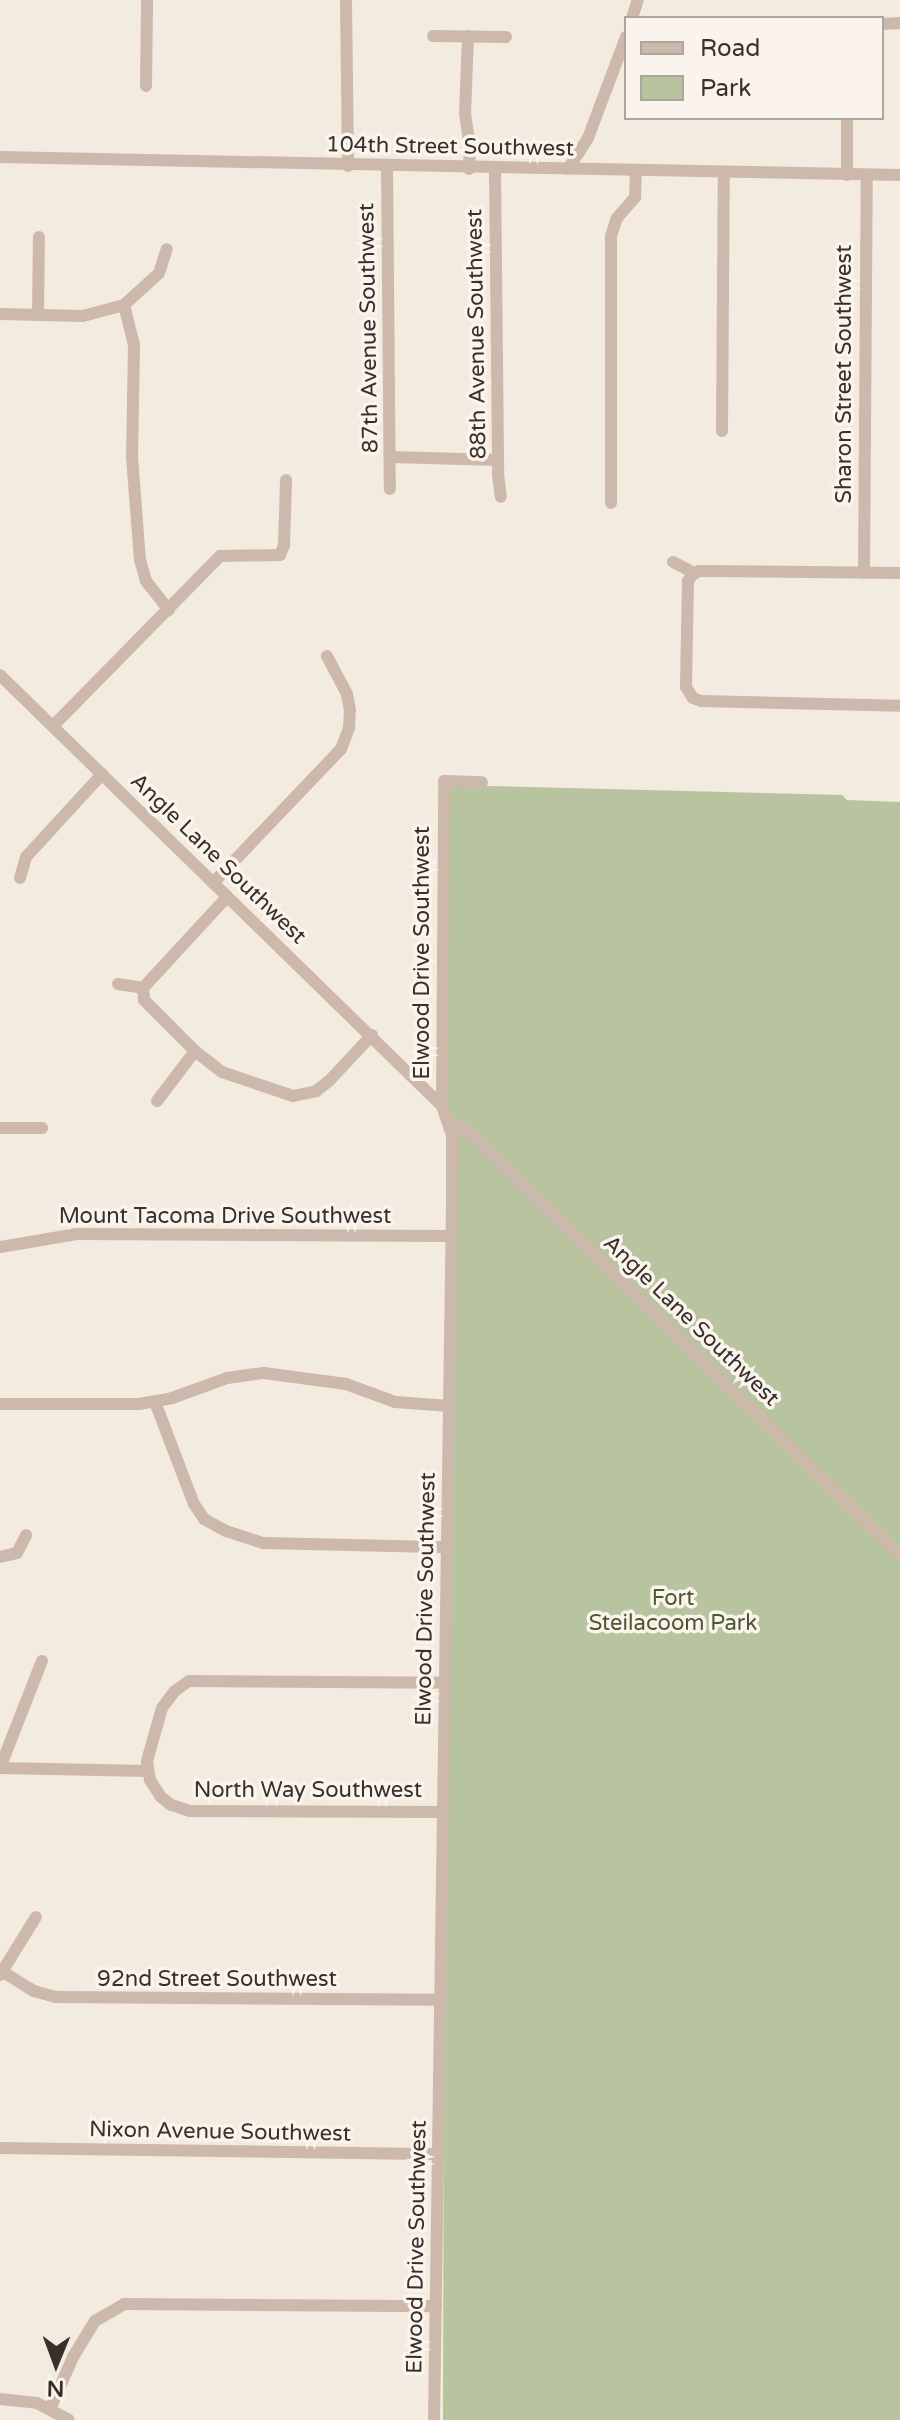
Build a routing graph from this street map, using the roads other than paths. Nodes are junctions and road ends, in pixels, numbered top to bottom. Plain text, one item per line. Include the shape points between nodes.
1 (147, 0) edge
2 (346, 0) edge
3 (433, 36) dead end
4 (468, 36) junction
5 (506, 37) dead end
6 (624, 42) edge
7 (146, 86) dead end
8 (847, 120) edge
9 (0, 157) edge
10 (348, 166) junction
11 (387, 167) junction
12 (469, 169) junction
13 (568, 169) junction
14 (495, 170) junction
15 (636, 170) junction
16 (724, 172) junction
17 (847, 175) junction
18 (867, 175) junction
19 (900, 175) edge
20 (39, 237) dead end
21 (167, 249) dead end
22 (124, 305) junction
23 (0, 314) edge
24 (38, 315) junction
25 (722, 431) dead end
26 (391, 457) junction
27 (498, 460) junction
28 (286, 480) dead end
29 (390, 489) dead end
30 (501, 497) dead end
31 (611, 503) dead end
32 (673, 562) dead end
33 (695, 573) junction
34 (864, 573) junction
35 (900, 573) edge
36 (169, 610) junction
37 (327, 656) dead end
38 (0, 675) edge
39 (900, 706) edge
40 (53, 726) junction
41 (102, 774) junction
42 (482, 782) dead end
43 (20, 878) dead end
44 (213, 883) junction
45 (227, 897) junction
46 (118, 984) dead end
47 (143, 988) junction
48 (372, 1035) junction
49 (195, 1051) junction
50 (157, 1101) dead end
51 (442, 1106) junction
52 (450, 1124) junction
53 (0, 1128) edge
54 (42, 1128) dead end
55 (451, 1236) junction
56 (0, 1247) edge
57 (155, 1402) junction
58 (0, 1404) edge
59 (450, 1406) junction
60 (26, 1535) dead end
61 (446, 1547) junction
62 (900, 1555) edge
63 (0, 1557) edge
64 (42, 1661) dead end
65 (445, 1683) junction
66 (0, 1768) edge
67 (147, 1771) junction
68 (444, 1812) junction
69 (36, 1917) dead end
70 (1, 1972) edge
71 (440, 2000) junction
72 (0, 2148) edge
73 (439, 2154) junction
74 (436, 2306) junction
75 (0, 2399) edge
76 (50, 2409) junction
77 (69, 2420) edge
78 (434, 2420) edge

1 - 7 street
2 - 10 street
3 - 4 street
4 - 5 street
4 - 12 street
6 - 13 street via 588,138
8 - 17 street
9 - 10 street, 104th Street Southwest
10 - 11 street, 104th Street Southwest
11 - 12 street, 104th Street Southwest
11 - 26 street, 87th Avenue Southwest
12 - 14 street, 104th Street Southwest
13 - 14 street, 104th Street Southwest
13 - 15 street, 104th Street Southwest
14 - 27 street, 88th Avenue Southwest
15 - 16 street, 104th Street Southwest
15 - 31 street via 635,197 617,218 611,236
16 - 17 street, 104th Street Southwest
16 - 25 street
17 - 18 street, 104th Street Southwest
18 - 19 street, 104th Street Southwest
18 - 34 street, Sharon Street Southwest
20 - 24 street
21 - 22 street via 159,273
22 - 24 street via 83,316
22 - 36 street via 134,345 132,457 140,560 146,581
23 - 24 street
26 - 27 street
26 - 29 street, 87th Avenue Southwest
27 - 30 street, 88th Avenue Southwest
28 - 36 street via 282,552 220,556
32 - 33 street
33 - 34 street
33 - 39 street via 688,581 686,687 693,698
34 - 35 street
36 - 40 street
37 - 44 street via 350,710 341,749
38 - 40 street, Angle Lane Southwest
40 - 41 street, Angle Lane Southwest
41 - 43 street via 26,857
41 - 44 street, Angle Lane Southwest
42 - 51 street, Elwood Drive Southwest via 444,781
44 - 45 street, Angle Lane Southwest
45 - 47 street
45 - 48 street, Angle Lane Southwest
46 - 47 street
47 - 49 street via 144,1000
48 - 49 street via 329,1081 316,1091 293,1096 222,1072
48 - 51 street, Angle Lane Southwest
49 - 50 street
51 - 52 street, Elwood Drive Southwest
52 - 55 street, Elwood Drive Southwest
52 - 62 street, Angle Lane Southwest via 467,1130
53 - 54 street
55 - 56 street, Mount Tacoma Drive Southwest via 77,1234
55 - 59 street, Elwood Drive Southwest
57 - 58 street
57 - 59 street via 227,1378 264,1373 336,1382 395,1402
57 - 61 street via 194,1504 204,1519 226,1531 264,1543
59 - 61 street, Elwood Drive Southwest
60 - 63 street via 17,1553
61 - 65 street, Elwood Drive Southwest
64 - 66 street
65 - 67 street via 189,1681 162,1708
65 - 68 street, Elwood Drive Southwest
66 - 67 street
67 - 68 street, North Way Southwest via 161,1797 190,1811
68 - 71 street, Elwood Drive Southwest
69 - 70 street
70 - 71 street, 92nd Street Southwest via 55,1997
71 - 73 street, Elwood Drive Southwest
72 - 73 street, Nixon Avenue Southwest
73 - 74 street, Elwood Drive Southwest
74 - 76 street via 124,2304 95,2321
74 - 78 street, Elwood Drive Southwest
75 - 76 street
76 - 77 street

